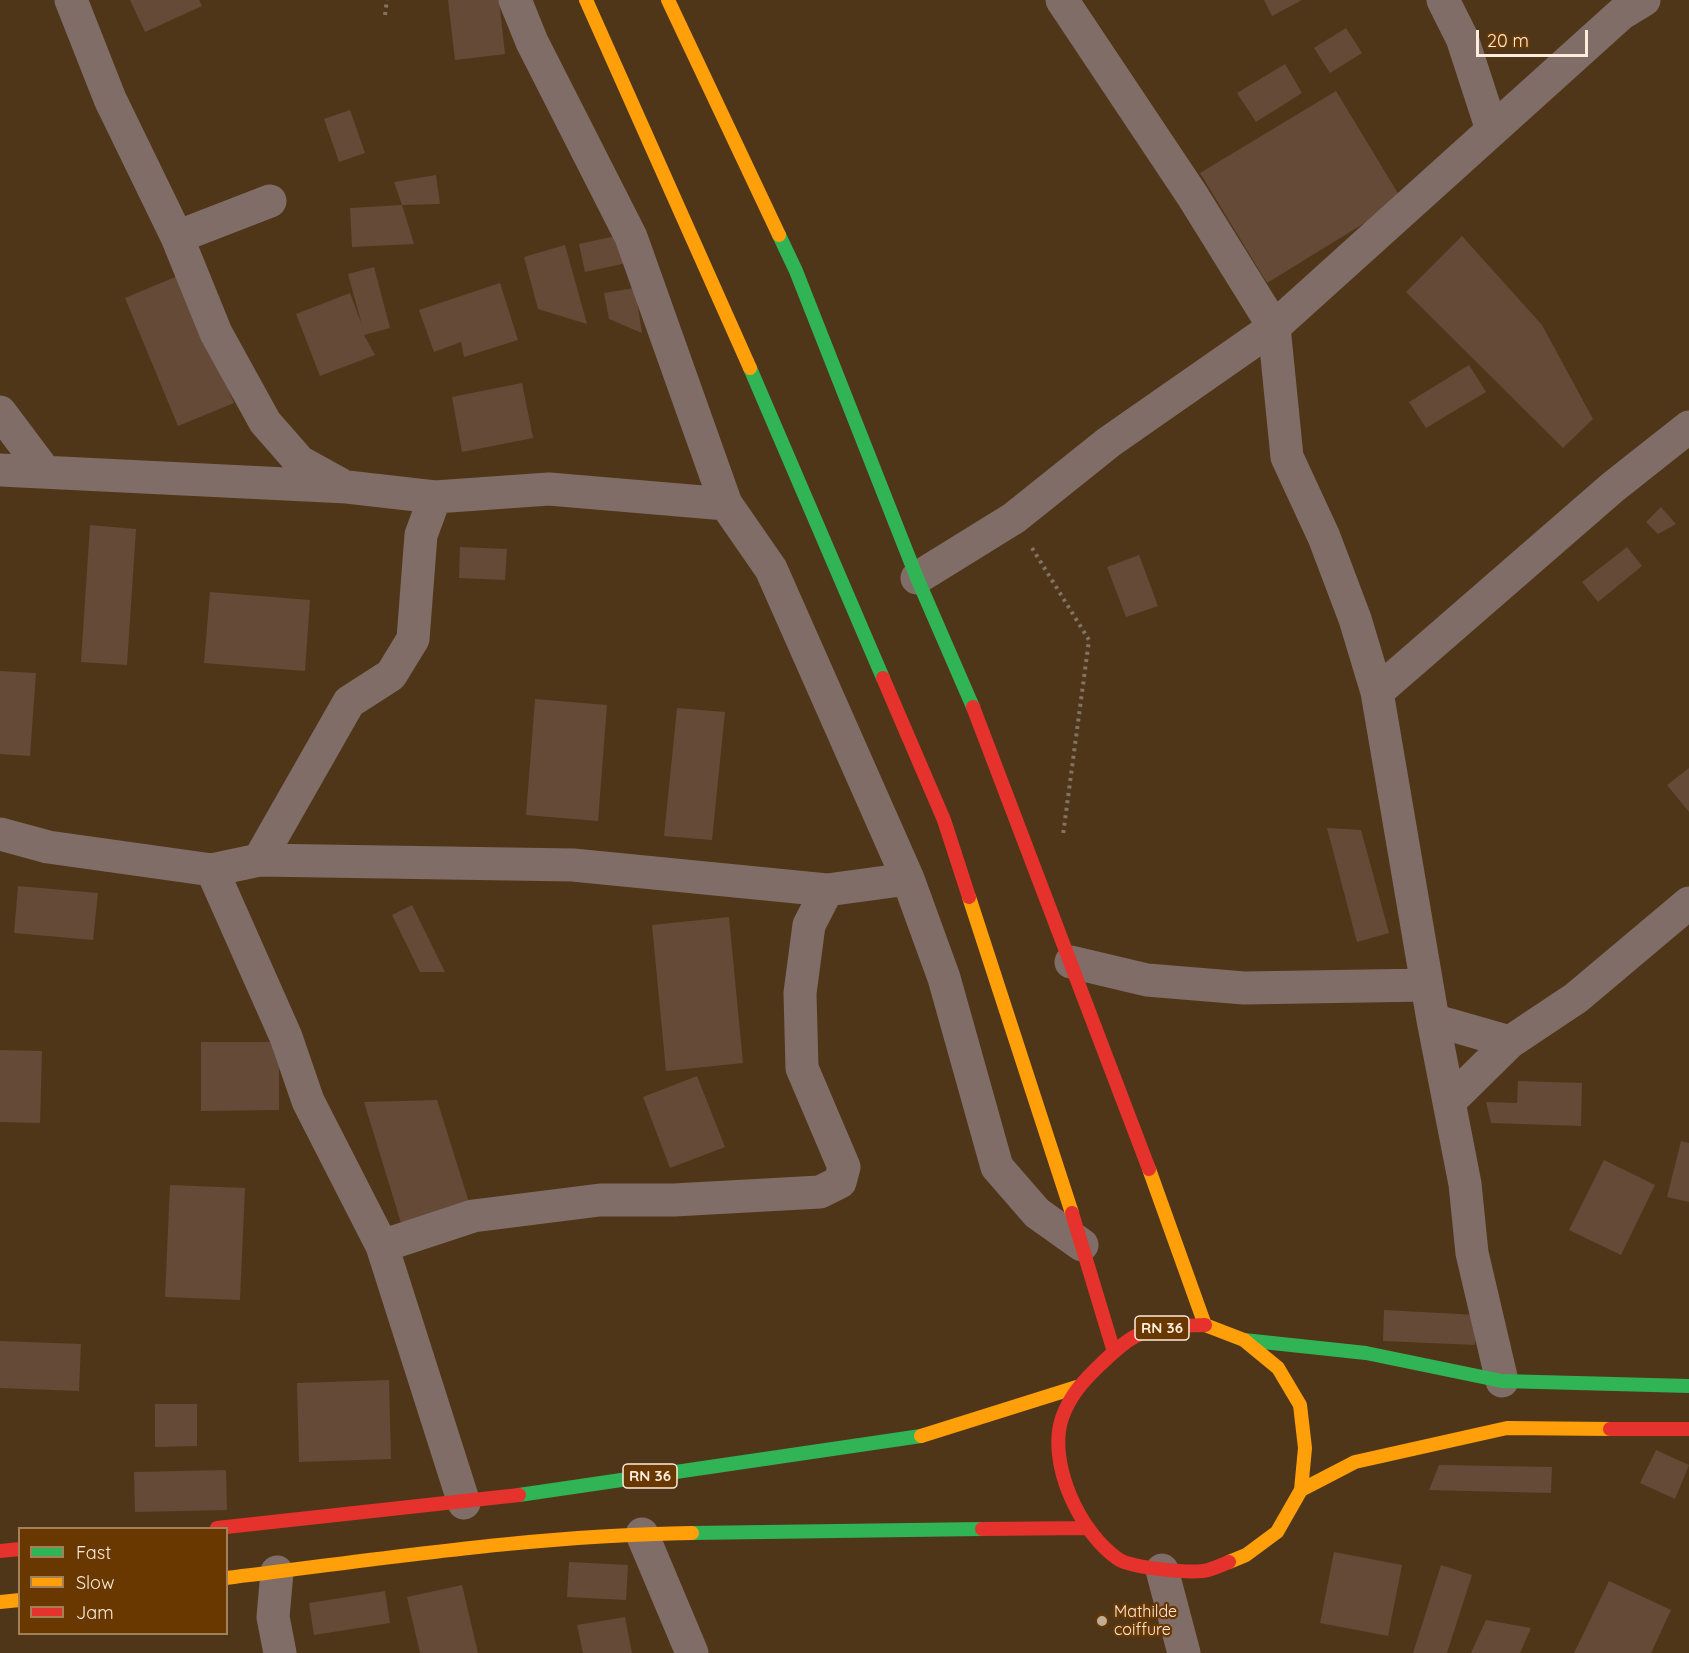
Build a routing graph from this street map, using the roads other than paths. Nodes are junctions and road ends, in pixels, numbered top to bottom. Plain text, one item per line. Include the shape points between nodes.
1 (71, 0) edge
2 (515, 0) edge
3 (586, 0) edge
4 (668, 0) edge
5 (1062, 0) edge
6 (1443, 0) edge
7 (1644, 0) edge
8 (1492, 130) junction
9 (270, 201) dead end
10 (177, 237) junction
11 (1274, 327) junction
12 (0, 412) edge
13 (1689, 427) edge
14 (0, 470) edge
15 (45, 472) junction
16 (347, 487) junction
17 (435, 496) junction
18 (726, 504) junction
19 (917, 578) junction
20 (1377, 692) junction
21 (0, 834) edge
22 (258, 860) junction
23 (212, 870) junction
24 (908, 879) junction
25 (827, 890) junction
26 (1689, 903) edge
27 (1071, 962) junction
28 (1427, 985) junction
29 (1433, 1020) junction
30 (1510, 1042) junction
31 (1449, 1102) junction
32 (1082, 1245) junction
33 (382, 1246) junction
34 (1205, 1325) junction
35 (1244, 1340) junction
36 (1114, 1352) junction
37 (1502, 1381) junction
38 (1077, 1386) junction
39 (1689, 1386) edge
40 (1689, 1429) edge
41 (1300, 1490) junction
42 (464, 1503) junction
43 (227, 1527) edge
44 (1088, 1528) junction
45 (642, 1534) junction
46 (18, 1549) edge
47 (0, 1551) edge
48 (1162, 1570) junction
49 (277, 1572) junction
50 (228, 1578) edge
51 (18, 1600) edge
52 (0, 1602) edge
53 (280, 1653) edge
54 (692, 1653) edge
55 (1184, 1653) edge

1 - 10 street via 110,99
2 - 18 street via 532,42 631,237
3 - 32 main road via 944,820
4 - 19 main road via 796,271
5 - 11 street via 1192,195
6 - 8 street via 1462,38
7 - 8 street via 1621,14
8 - 11 street
9 - 10 street
10 - 16 street via 216,333 265,422 300,462
11 - 19 street via 1109,442 1014,518
11 - 20 street via 1287,457 1324,537
12 - 15 street
13 - 20 street via 1613,487
14 - 15 street
15 - 16 street
16 - 17 street
17 - 18 street via 549,489
17 - 22 street via 421,535 413,639 391,675 349,702
18 - 24 street via 771,569
19 - 27 main road via 979,720
20 - 28 street
21 - 23 street via 48,847
22 - 23 street
22 - 25 street via 573,865
23 - 33 street via 286,1037 308,1101
24 - 25 street
24 - 32 street via 944,978 997,1167 1037,1213
25 - 33 street via 809,925 800,993 802,1068 844,1167 840,1182 820,1192 600,1200 473,1216
26 - 30 street via 1576,998
27 - 28 street via 1147,980 1244,988
27 - 34 main road
28 - 29 street
29 - 30 street
29 - 31 street
30 - 31 street
31 - 37 street via 1465,1184 1472,1253
32 - 36 main road
33 - 42 street
34 - 35 main road, RN 36
34 - 36 main road, RN 36 via 1161,1328 1137,1335
35 - 37 main road, RN 36 via 1366,1353
35 - 41 main road, RN 36 via 1278,1368 1300,1405 1305,1448
36 - 38 main road, RN 36
37 - 39 main road, RN 36
38 - 42 main road, RN 36 via 922,1436
38 - 44 main road, RN 36 via 1062,1419 1058,1449 1068,1492
40 - 41 main road via 1507,1428 1355,1461
41 - 48 main road, RN 36 via 1277,1532 1246,1555 1206,1571
42 - 43 main road, RN 36
44 - 45 main road
44 - 48 main road, RN 36 via 1119,1560
45 - 49 main road via 477,1546
45 - 54 street
46 - 47 main road
48 - 55 street
49 - 50 main road
49 - 53 street via 273,1617
51 - 52 main road

